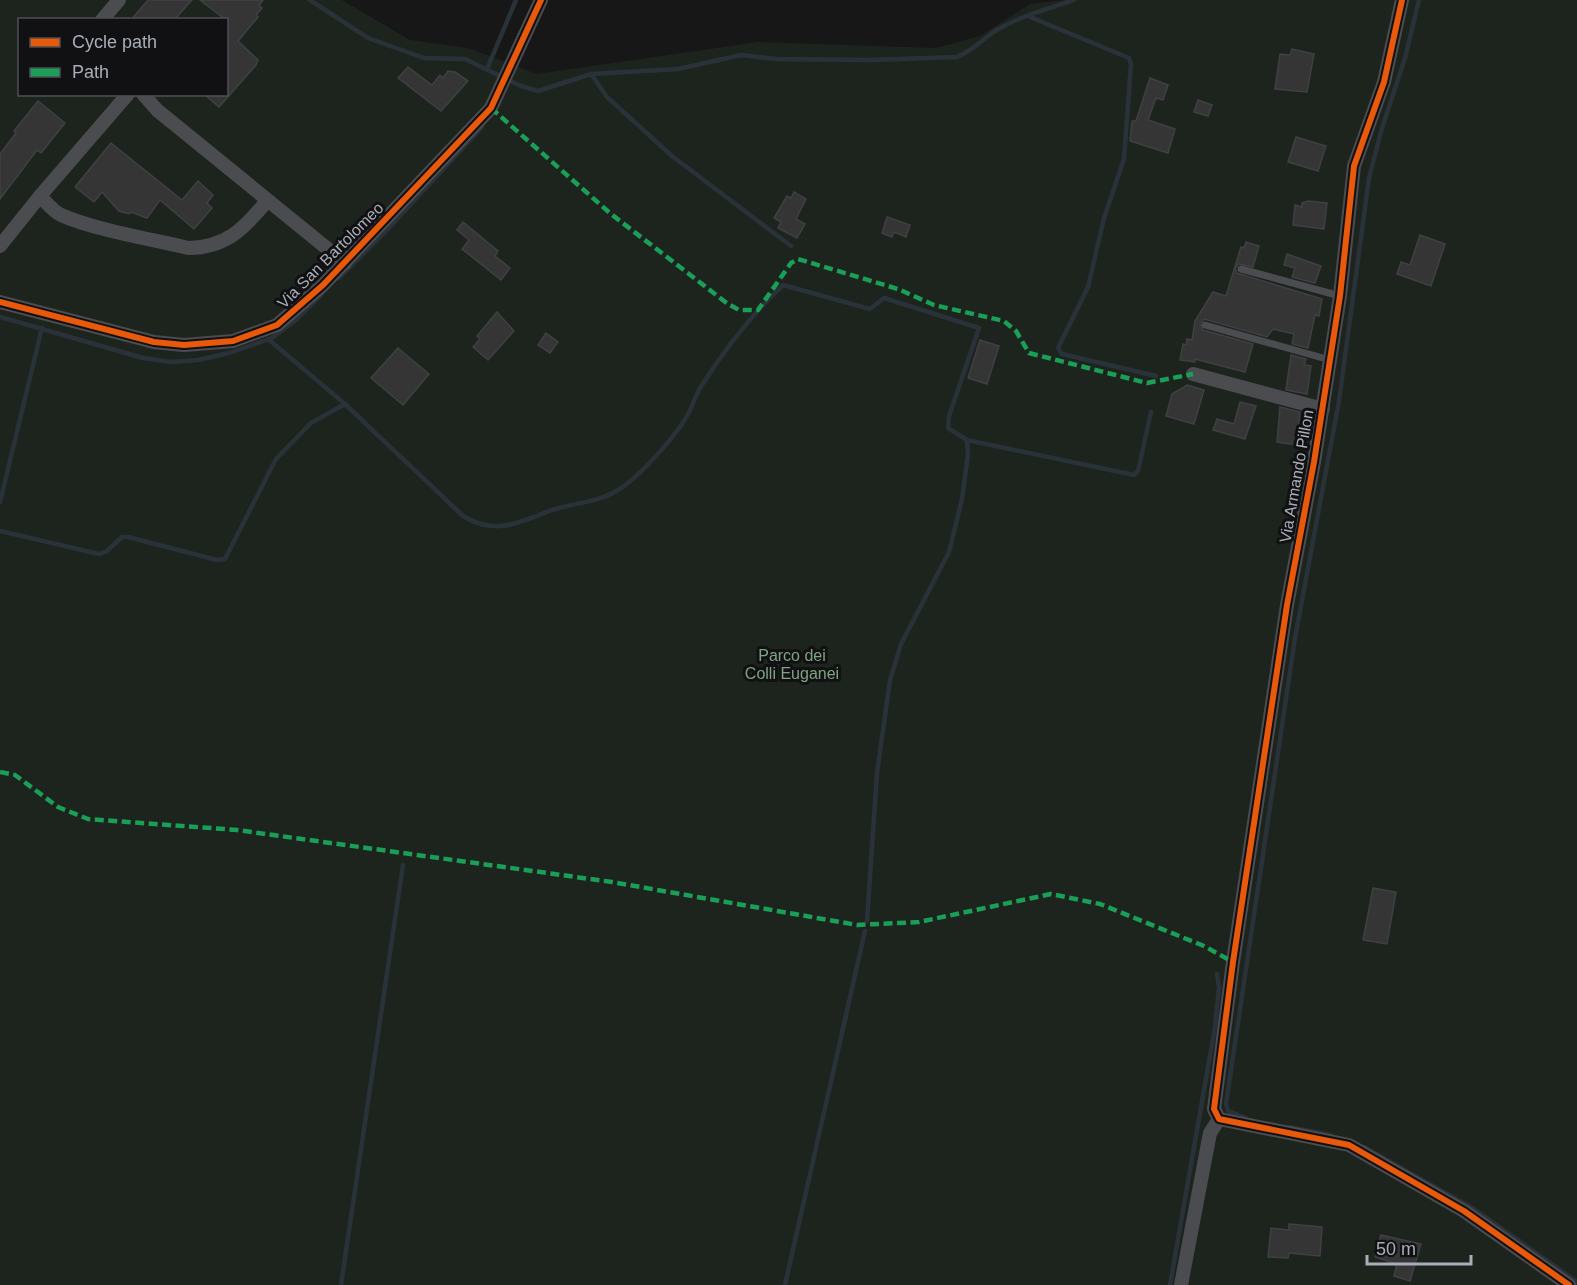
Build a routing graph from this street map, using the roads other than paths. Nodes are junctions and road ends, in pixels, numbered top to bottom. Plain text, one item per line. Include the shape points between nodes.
1 (119, 0) edge
2 (541, 0) edge
3 (1402, 0) edge
4 (104, 18) edge
5 (126, 96) edge
6 (145, 96) edge
7 (40, 196) junction
8 (266, 202) junction
9 (0, 246) edge
10 (345, 263) junction
11 (1241, 269) dead end
12 (1340, 296) junction
13 (0, 302) edge
14 (1205, 325) dead end
15 (1330, 360) junction
16 (1193, 374) dead end
17 (1323, 409) junction
18 (1219, 1119) junction
19 (1181, 1285) edge
20 (1569, 1285) edge

1 - 4 street
2 - 10 street, Via San Bartolomeo via 491,108
3 - 12 street, Via Armando Pillon via 1384,82 1354,166
5 - 7 street
6 - 8 street
7 - 8 street via 60,214 188,248 222,243 237,234
7 - 9 street
8 - 10 street
10 - 13 street, Via San Bartolomeo via 277,325 254,335 210,344 154,342
11 - 12 lane
12 - 15 street, Via Armando Pillon
14 - 15 lane
15 - 17 street, Via Armando Pillon
16 - 17 street
17 - 18 street, Via Armando Pillon via 1287,605 1233,962 1214,1109
18 - 19 street via 1210,1133
18 - 20 street via 1349,1145 1464,1211

